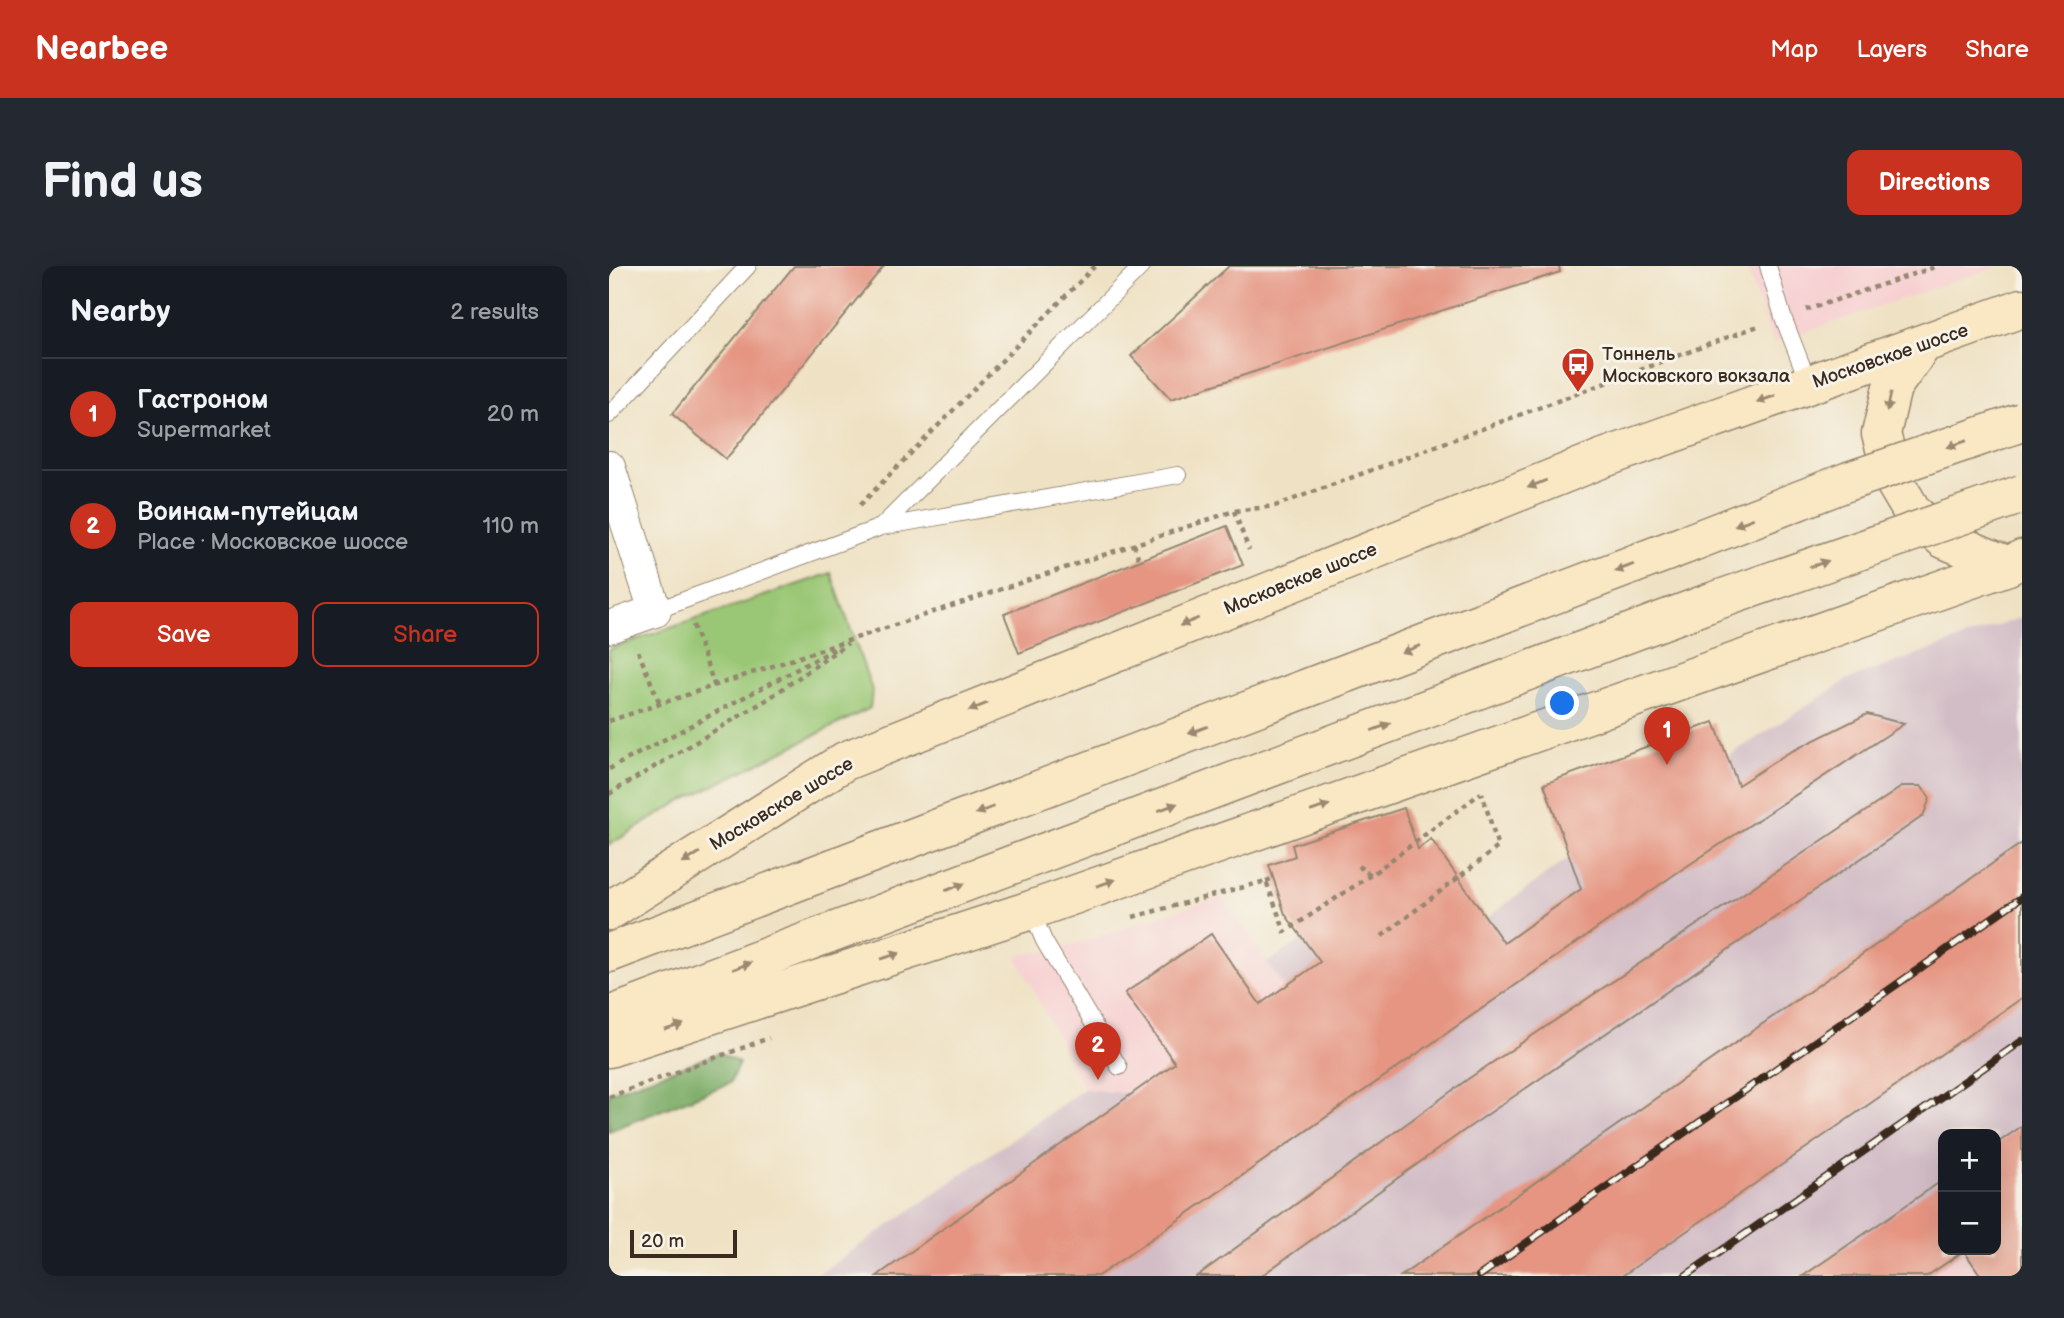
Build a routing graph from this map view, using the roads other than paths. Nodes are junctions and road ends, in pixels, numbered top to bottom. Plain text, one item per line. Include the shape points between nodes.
1 (748, 266) edge
2 (1142, 266) edge
3 (1768, 266) edge
4 (2022, 308) edge
5 (1923, 344) junction
6 (1809, 384) junction
7 (609, 415) edge
8 (2022, 422) edge
9 (609, 467) edge
10 (1178, 475) dead end
11 (2022, 494) edge
12 (881, 527) junction
13 (2015, 563) edge
14 (655, 611) junction
15 (609, 626) edge
16 (1031, 910) junction
17 (609, 911) edge
18 (609, 953) edge
19 (609, 1016) edge
20 (609, 1048) edge
21 (1119, 1066) dead end

1 - 7 lane
2 - 12 lane
3 - 6 lane
4 - 5 main road, Московское шоссе
5 - 6 main road, Московское шоссе
5 -> 13 main road via 1892,387 1881,434 1894,481 1913,513 1944,539
6 -> 17 main road, Московское шоссе via 1601,458 845,761
8 -> 18 main road, bridge via 1849,481
9 - 14 street
10 - 12 lane
19 -> 11 main road, bridge via 1709,604
12 - 14 lane
16 -> 13 main road
14 - 15 street
20 -> 16 main road
16 - 21 lane via 1044,941

